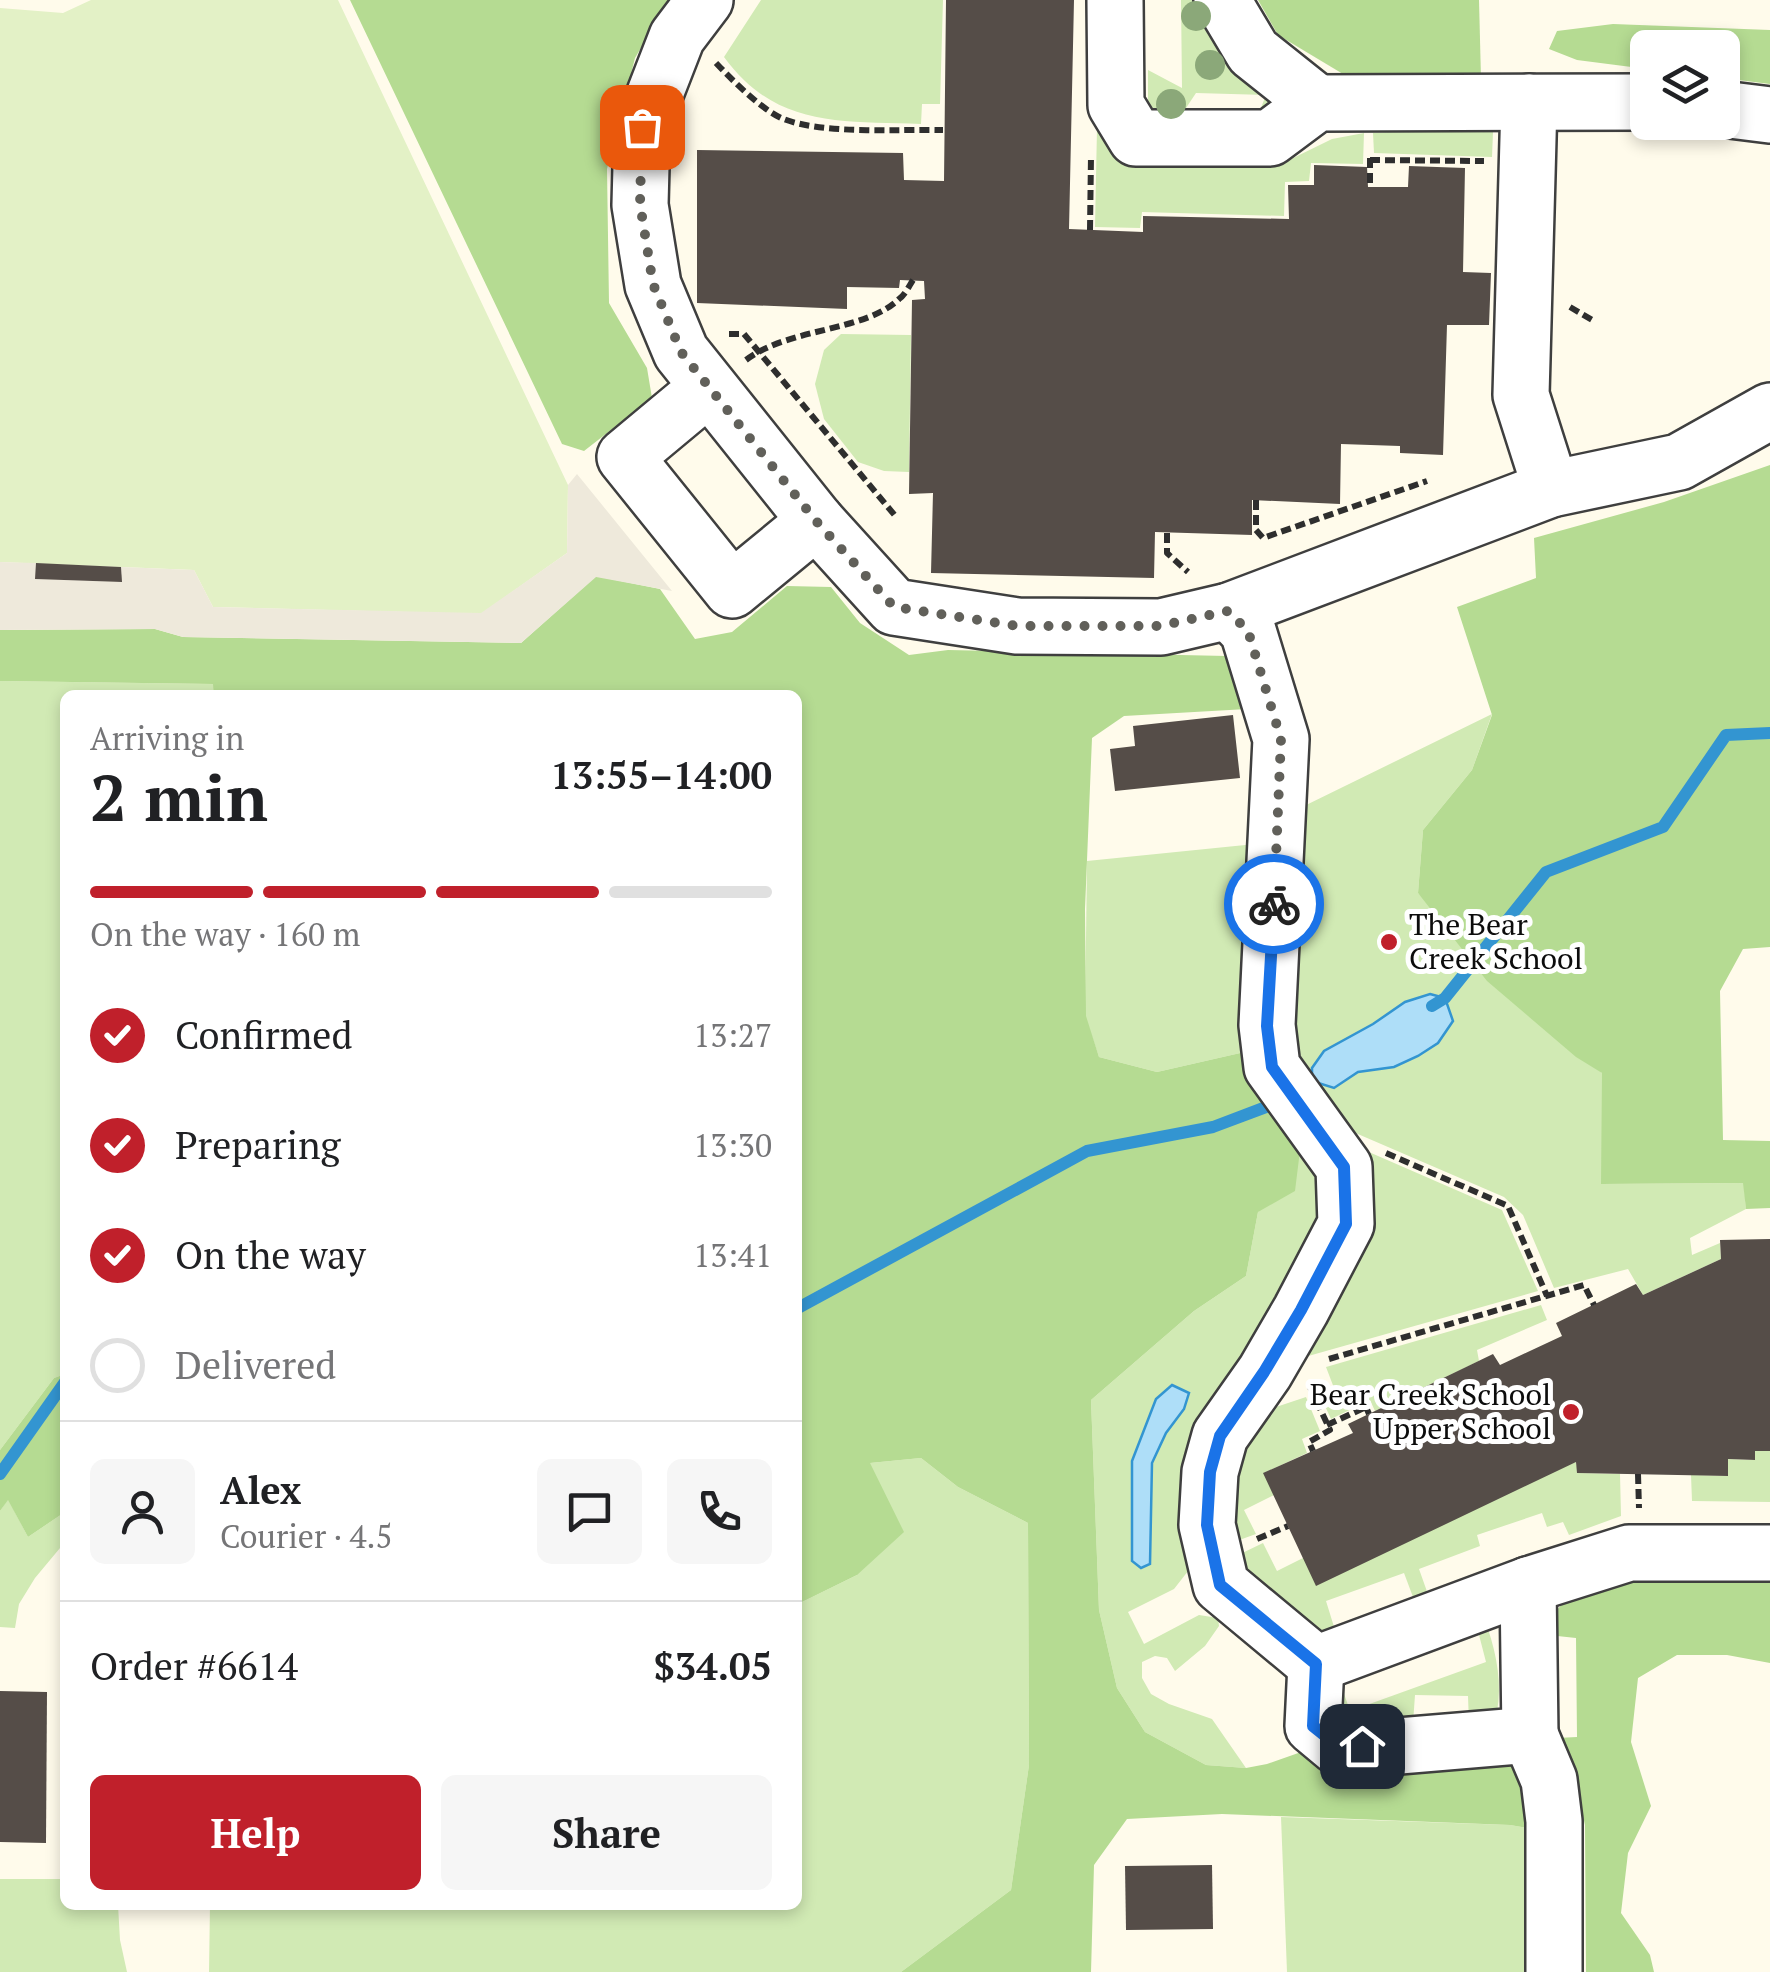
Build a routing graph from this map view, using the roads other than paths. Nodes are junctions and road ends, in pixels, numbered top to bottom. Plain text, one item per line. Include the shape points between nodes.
1 (705, 0) edge
2 (1115, 0) edge
3 (1222, 0) edge
4 (1530, 102) junction
5 (1630, 102) edge
6 (1317, 103) junction
7 (1740, 111) edge
8 (1770, 115) edge
9 (709, 387) junction
10 (1770, 411) edge
11 (1551, 489) junction
12 (816, 521) junction
13 (1228, 611) junction
14 (1770, 1553) edge
15 (1528, 1585) junction
16 (1316, 1664) junction
17 (1530, 1736) junction
18 (1554, 1972) edge

1 - 9 street via 677,37 642,127 640,204 653,284 681,352
2 - 6 street via 1116,105 1136,138 1270,138
3 - 6 street via 1253,52
4 - 5 street
4 - 6 street
4 - 11 street via 1521,395
7 - 8 street
9 - 12 street
9 - 12 street via 626,457 637,472 732,590
10 - 11 street via 1680,462
11 - 13 street
12 - 13 street via 894,607 1017,626 1160,626
13 - 16 street via 1248,631 1281,739 1267,1026 1272,1067 1344,1167 1346,1224 1301,1310 1283,1369 1220,1436 1207,1525 1220,1585
14 - 15 street via 1629,1553
15 - 16 street
15 - 17 street
16 - 17 street via 1313,1726 1338,1746
17 - 18 street via 1549,1780 1554,1820

